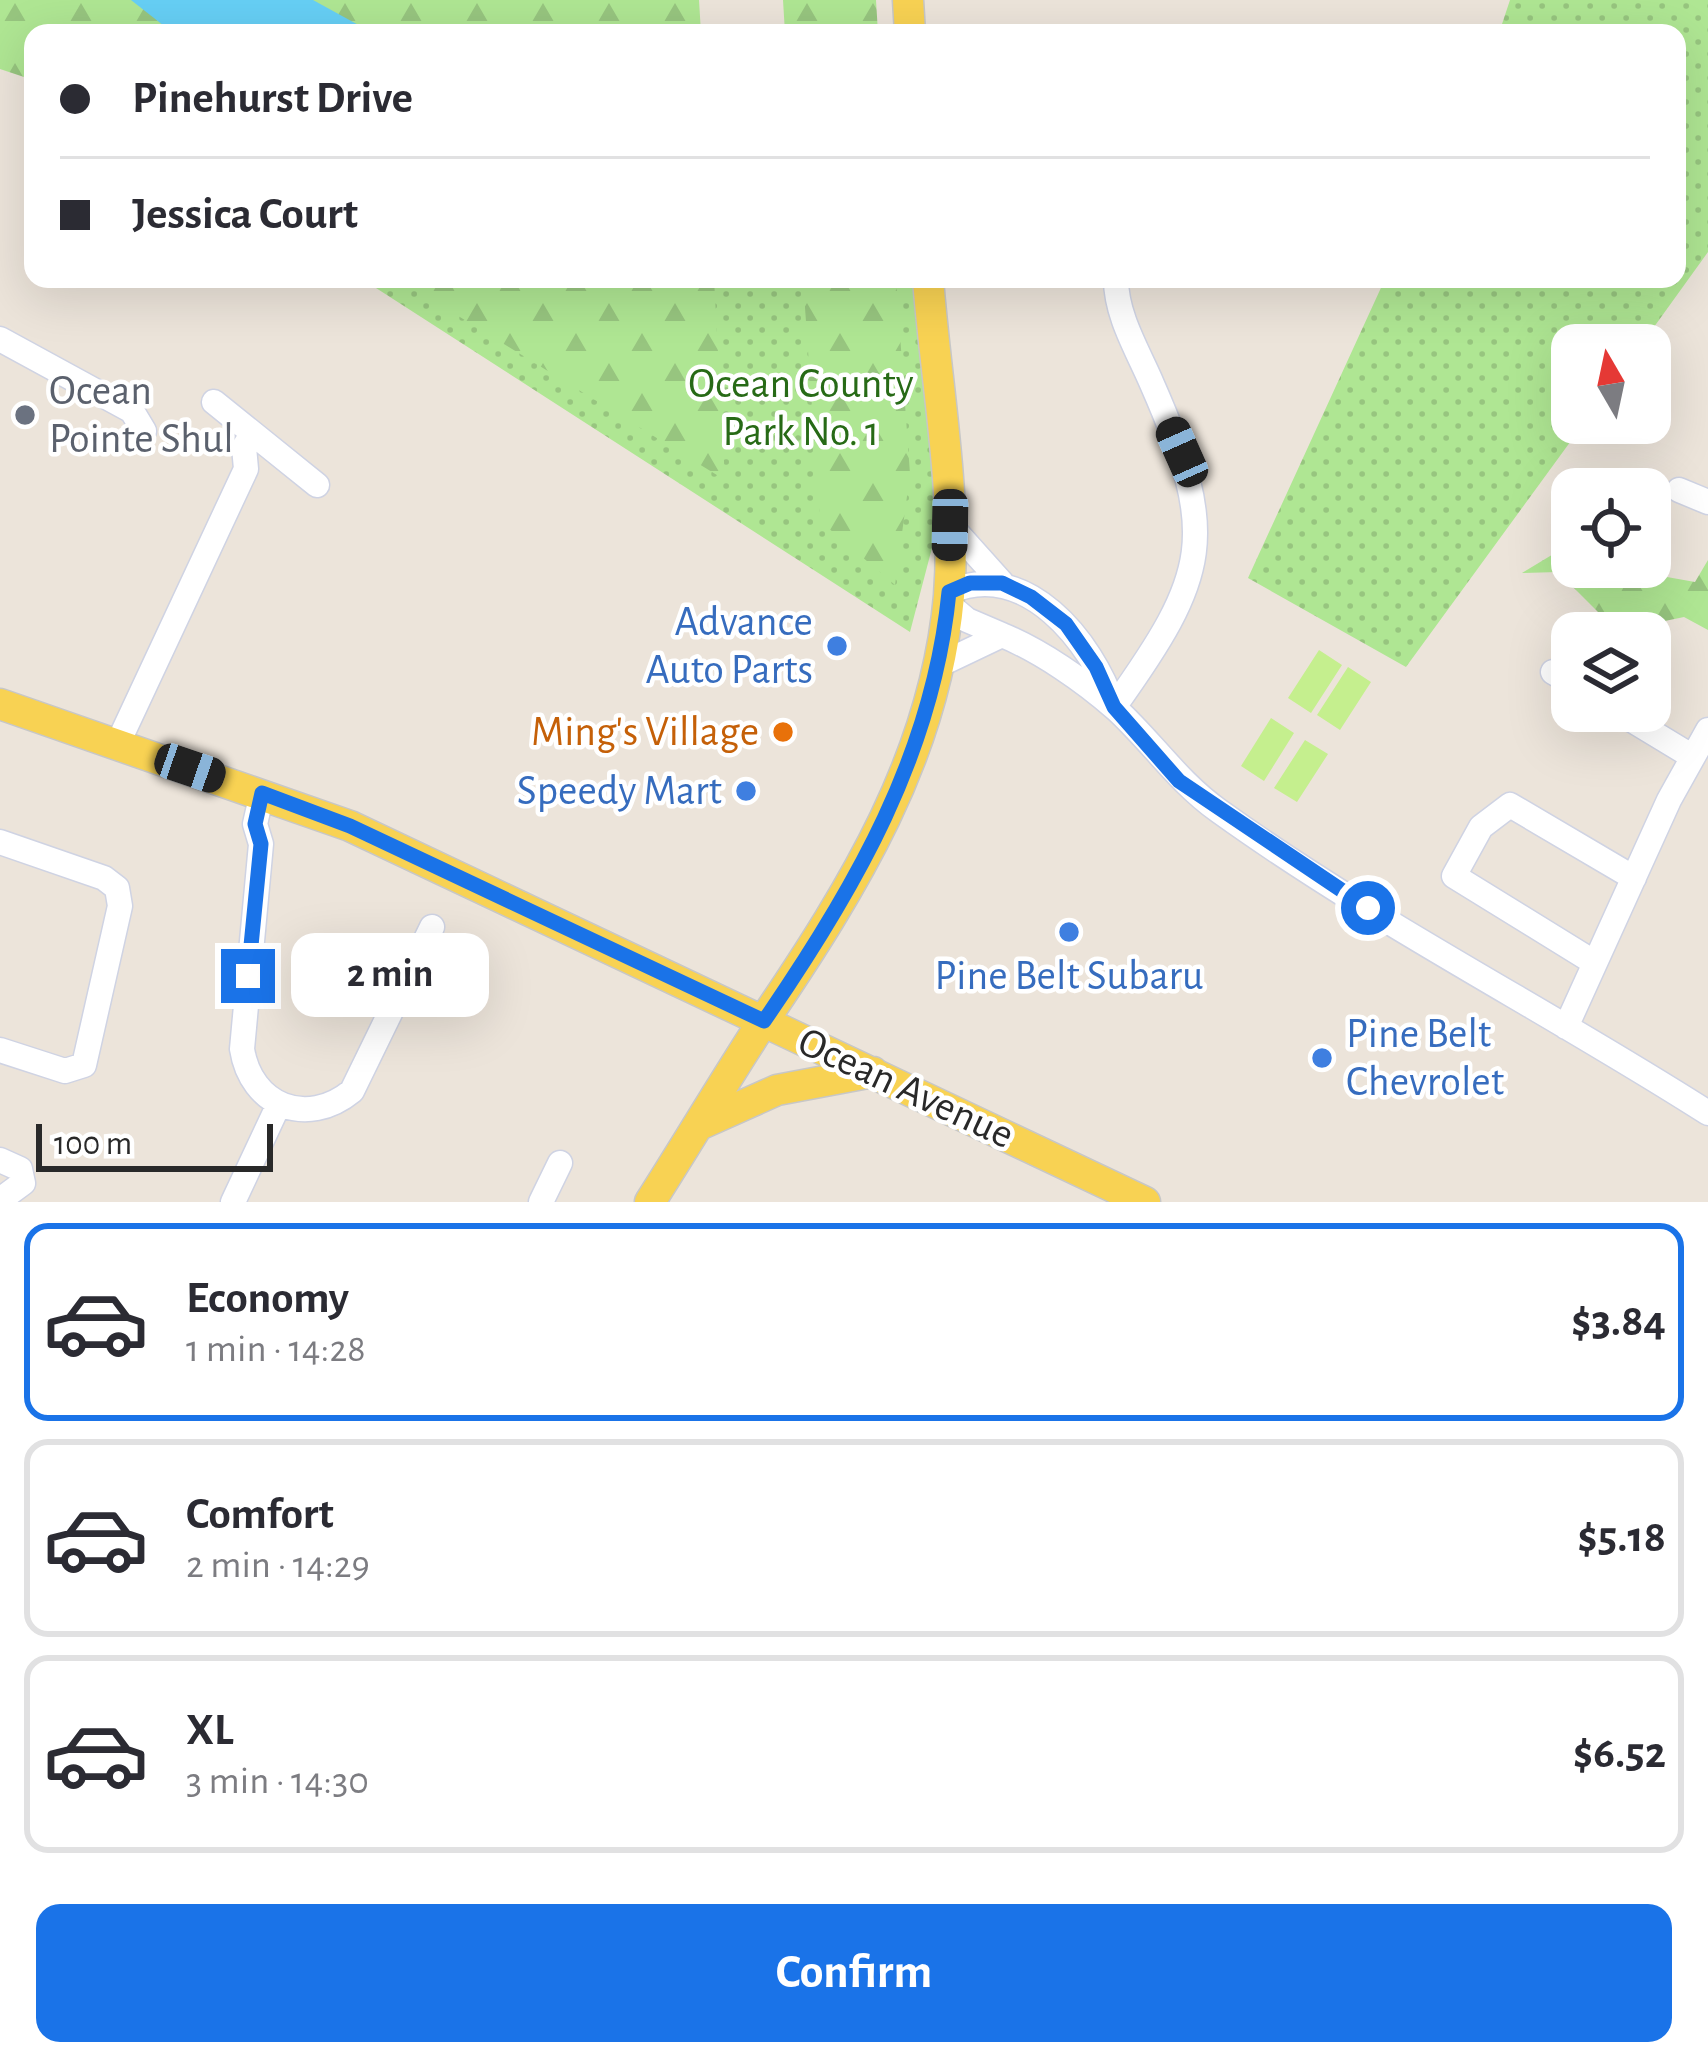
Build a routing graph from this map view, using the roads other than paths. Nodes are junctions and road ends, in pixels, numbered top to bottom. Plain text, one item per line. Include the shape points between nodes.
1 (929, 288) edge
2 (1118, 288) edge
3 (0, 338) edge
4 (214, 402) dead end
5 (144, 431) dead end
6 (252, 434) junction
7 (317, 485) dead end
8 (1679, 490) dead end
9 (1708, 502) edge
10 (950, 525) junction
11 (1002, 583) junction
12 (948, 598) junction
13 (1002, 634) junction
14 (938, 666) junction
15 (1087, 675) junction
16 (0, 704) edge
17 (1114, 707) junction
18 (1708, 730) edge
19 (1652, 732) edge
20 (118, 743) junction
21 (1693, 757) junction
22 (273, 796) junction
23 (0, 842) edge
24 (1634, 878) junction
25 (432, 927) dead end
26 (1595, 963) junction
27 (764, 1021) junction
28 (1566, 1027) junction
29 (0, 1050) edge
30 (873, 1072) junction
31 (278, 1106) junction
32 (1708, 1113) edge
33 (699, 1125) junction
34 (0, 1160) edge
35 (560, 1163) dead end
36 (0, 1200) edge
37 (233, 1202) edge
38 (541, 1202) edge
39 (650, 1202) edge
40 (1145, 1202) edge

1 - 10 main road
2 - 17 street via 1182,452 1197,554 1176,616
3 - 5 street via 132,411
4 - 6 street
6 - 7 street
6 - 20 street via 246,469
8 - 9 street
10 - 11 street
10 - 12 main road
11 - 12 street via 970,583
11 - 15 street via 1066,624
12 - 13 street via 967,620
12 - 14 main road
13 - 14 street
13 - 15 street
14 - 27 main road via 872,851
15 - 17 street
16 - 20 main road, Ocean Avenue
17 - 28 street via 1179,781 1221,813
18 - 21 street
19 - 21 street
20 - 22 main road, Ocean Avenue
21 - 24 street
22 - 27 main road, Ocean Avenue
22 - 31 street via 255,824 261,844 242,1049 248,1076
23 - 29 street via 104,878 120,906 84,1065 64,1071
24 - 26 street
24 - 26 street via 1510,805 1481,827 1454,876
25 - 31 street via 352,1091 312,1109
26 - 28 street
27 - 30 main road, Ocean Avenue
27 - 33 main road
28 - 32 street
30 - 33 main road via 796,1084
30 - 40 main road, Ocean Avenue
31 - 37 street
33 - 39 main road
34 - 36 street via 20,1169 23,1184
35 - 38 street

